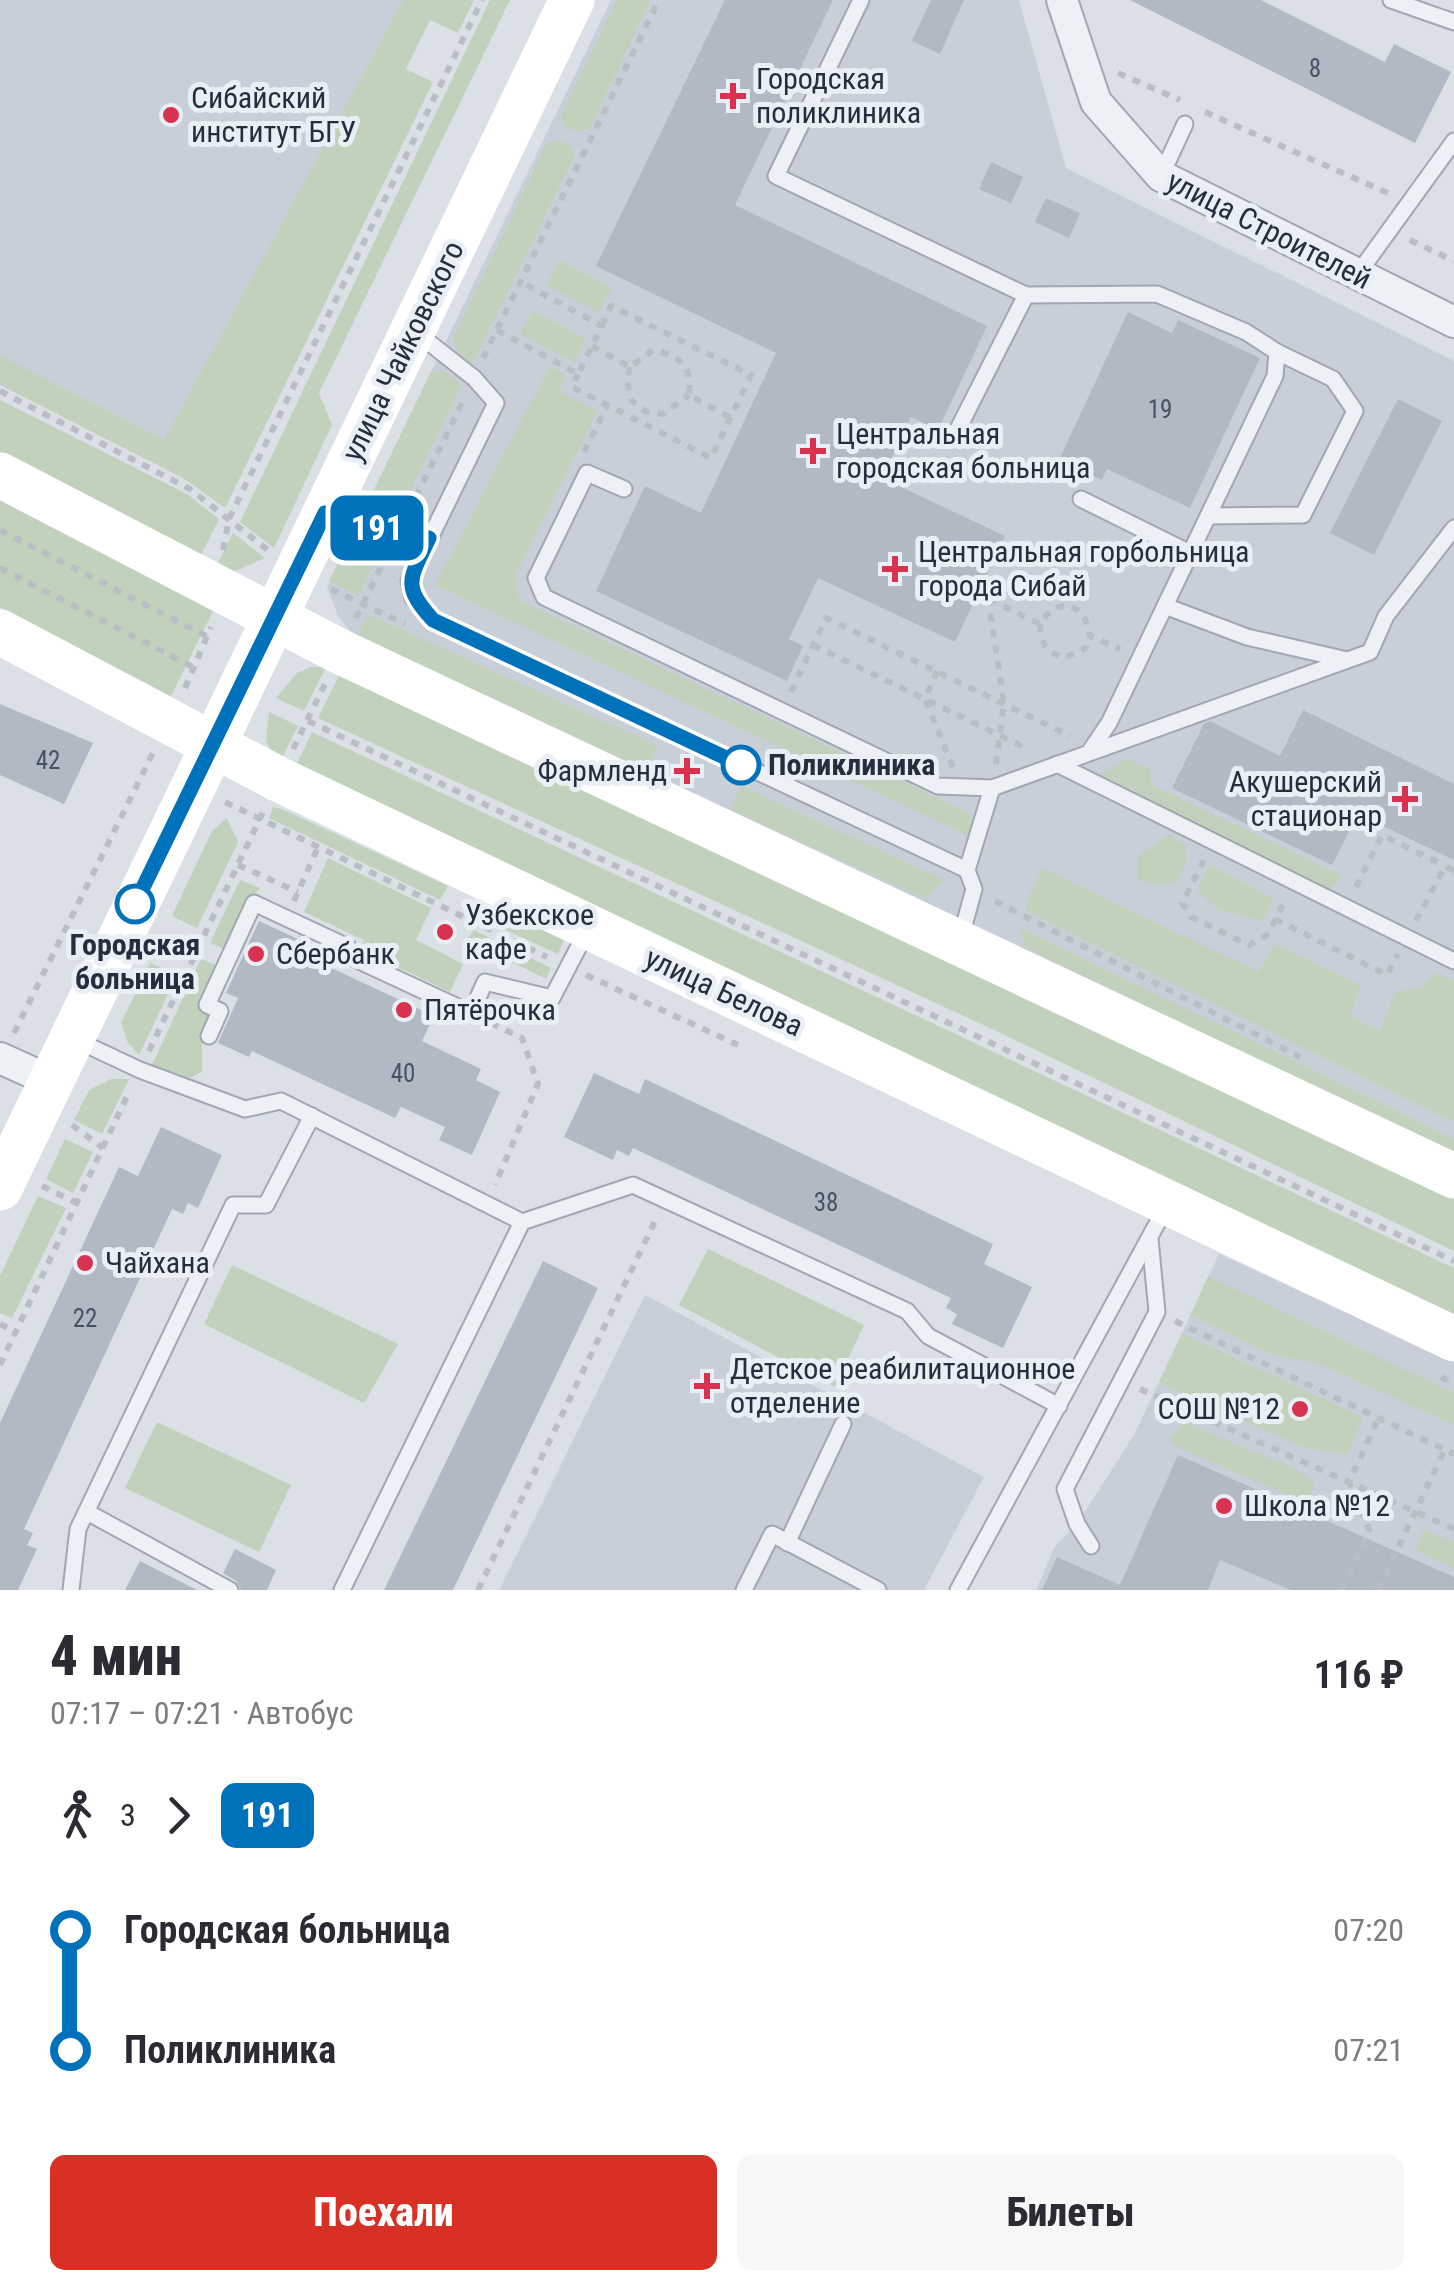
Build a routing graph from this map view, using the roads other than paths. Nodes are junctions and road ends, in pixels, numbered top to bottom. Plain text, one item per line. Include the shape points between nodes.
1 (572, 0) edge
2 (862, 0) edge
3 (1062, 0) edge
4 (1391, 0) edge
5 (1444, 12) edge
6 (1185, 124) dead end
7 (1454, 141) edge
8 (1161, 176) junction
9 (1358, 276) junction
10 (1026, 295) junction
11 (1454, 322) edge
12 (413, 330) junction
13 (1277, 352) junction
14 (958, 429) dead end
15 (0, 475) edge
16 (624, 489) dead end
17 (1081, 499) dead end
18 (325, 513) junction
19 (1208, 516) junction
20 (1454, 528) edge
21 (429, 538) junction
22 (1190, 553) junction
23 (1164, 606) junction
24 (273, 618) junction
25 (0, 632) edge
26 (1347, 660) junction
27 (211, 744) junction
28 (1090, 751) junction
29 (1057, 764) junction
30 (992, 788) junction
31 (967, 870) junction
32 (589, 927) junction
33 (959, 942) junction
34 (1454, 961) edge
35 (209, 1036) dead end
36 (72, 1038) junction
37 (1, 1059) edge
38 (50, 1081) junction
39 (312, 1116) junction
40 (1454, 1176) edge
41 (0, 1188) edge
42 (1159, 1221) junction
43 (522, 1222) junction
44 (1454, 1339) edge
45 (1059, 1406) junction
46 (843, 1424) dead end
47 (86, 1512) junction
48 (787, 1542) junction
49 (1091, 1546) dead end
50 (71, 1590) edge
51 (230, 1590) edge
52 (342, 1590) edge
53 (744, 1590) edge
54 (878, 1590) edge
55 (958, 1590) edge

1 - 12 main road, улица Чайковского
2 - 10 lane via 776,176
3 - 8 street, улица Строителей via 1096,102
4 - 5 lane
6 - 8 lane
7 - 9 lane
8 - 9 street, улица Строителей
9 - 11 street, улица Строителей
10 - 13 lane via 1157,294
10 - 14 lane
12 - 18 main road, улица Чайковского
12 - 21 lane via 496,403
13 - 19 lane via 1275,376
13 - 19 lane via 1332,379 1355,411 1303,515
15 - 24 main road
16 - 30 lane via 587,473 536,578 544,597 938,786
17 - 22 lane
18 - 21 lane
18 - 24 main road, улица Чайковского
19 - 22 lane
20 - 26 lane via 1386,616 1370,652
21 - 31 lane via 409,582 413,598 433,620
22 - 23 lane
23 - 26 lane via 1248,637
23 - 28 lane
24 - 27 main road, улица Чайковского
24 - 33 main road
25 - 27 main road, улица Белова
26 - 28 lane
27 - 32 main road, улица Белова
27 - 36 main road, улица Чайковского
28 - 29 lane
29 - 30 lane
29 - 34 lane
30 - 31 lane
31 - 33 lane via 974,888
32 - 35 lane via 552,998 486,982 471,1013 254,903 206,1004 220,1011
32 - 42 main road, улица Белова
33 - 40 main road
36 - 38 main road, улица Чайковского
36 - 39 lane via 245,1109 281,1101
37 - 38 street
38 - 41 main road, улица Чайковского
39 - 43 lane
39 - 47 lane via 266,1205 233,1205
42 - 44 main road, улица Белова
42 - 45 lane
42 - 49 lane via 1157,1312 1064,1489
43 - 45 lane via 633,1185 906,1311 928,1336
43 - 52 lane
45 - 55 lane
46 - 48 lane
47 - 50 lane
47 - 51 lane
48 - 53 lane via 772,1534
48 - 54 lane

